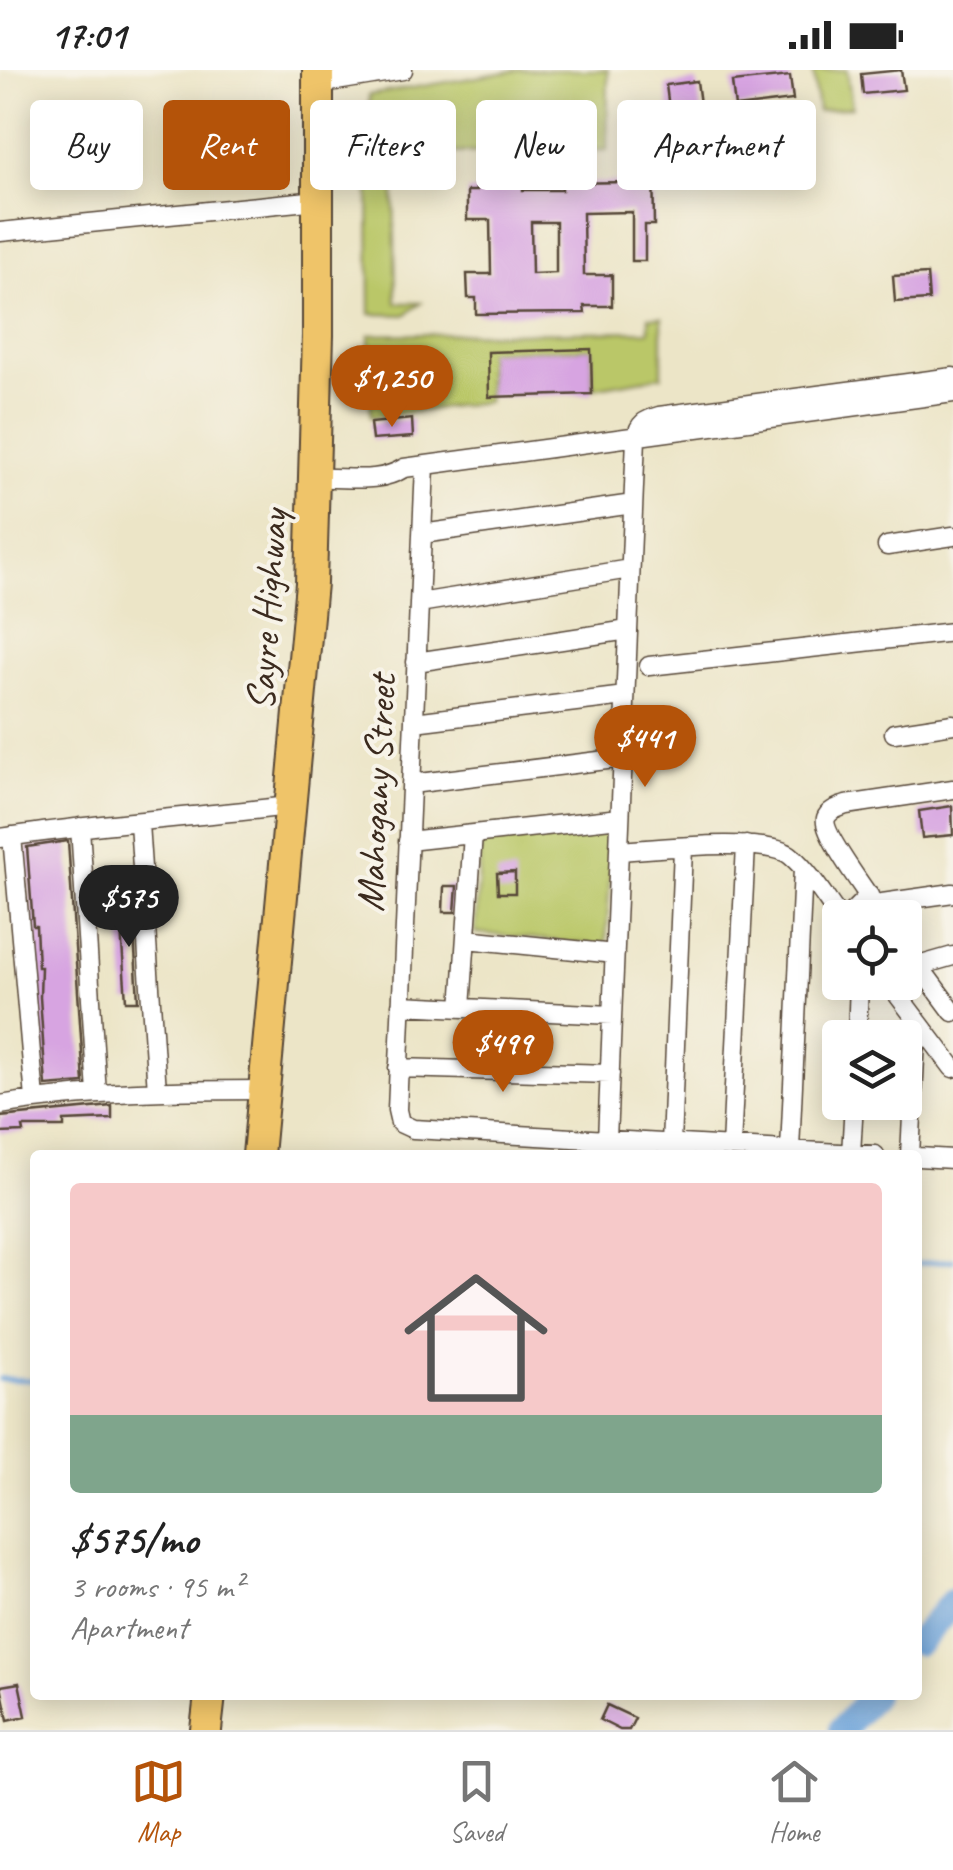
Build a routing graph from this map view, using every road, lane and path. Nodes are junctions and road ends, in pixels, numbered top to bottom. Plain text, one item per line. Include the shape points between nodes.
1 (403, 70) edge
2 (318, 77) edge
3 (318, 200) junction
4 (0, 232) edge
5 (953, 377) edge
6 (953, 393) edge
7 (636, 438) junction
8 (425, 466) junction
9 (328, 477) junction
10 (633, 504) junction
11 (422, 534) junction
12 (953, 536) edge
13 (887, 546) dead end
14 (630, 570) junction
15 (419, 602) junction
16 (628, 630) junction
17 (953, 632) edge
18 (416, 662) junction
19 (650, 666) dead end
20 (625, 696) junction
21 (414, 722) junction
22 (953, 724) edge
23 (894, 733) dead end
24 (623, 758) junction
25 (411, 784) junction
26 (953, 789) edge
27 (290, 806) junction
28 (620, 818) junction
29 (139, 823) junction
30 (80, 827) junction
31 (473, 834) junction
32 (6, 837) edge
33 (408, 841) junction
34 (746, 846) junction
35 (683, 848) junction
36 (619, 851) junction
37 (804, 870) junction
38 (953, 893) edge
39 (828, 900) edge
40 (873, 900) edge
41 (908, 900) edge
42 (466, 940) junction
43 (615, 954) junction
44 (953, 956) edge
45 (922, 965) edge
46 (922, 971) edge
47 (901, 1000) edge
48 (401, 1005) junction
49 (461, 1008) junction
50 (953, 1012) edge
51 (612, 1015) junction
52 (916, 1020) edge
53 (922, 1028) edge
54 (398, 1068) junction
55 (953, 1068) edge
56 (610, 1074) junction
57 (157, 1090) junction
58 (263, 1090) junction
59 (97, 1094) junction
60 (35, 1099) junction
61 (0, 1105) edge
62 (853, 1120) edge
63 (912, 1120) edge
64 (607, 1140) junction
65 (671, 1144) junction
66 (732, 1147) junction
67 (258, 1150) edge
68 (790, 1150) joint
69 (851, 1150) edge
70 (910, 1150) edge
71 (922, 1158) edge
72 (953, 1160) edge
73 (209, 1700) edge
74 (206, 1730) edge

1 - 2 street
2 - 3 highway, Sayre Highway
3 - 4 street
3 - 9 highway, Sayre Highway
5 - 7 street via 660,416 641,423
6 - 7 street
7 - 8 street
7 - 10 street
8 - 9 street via 392,464
8 - 11 street, Mahogany Street
9 - 27 highway, Sayre Highway
10 - 11 street
10 - 14 street
11 - 15 street, Mahogany Street
12 - 13 street
14 - 15 street
14 - 16 street
15 - 18 street, Mahogany Street
16 - 18 street
16 - 20 street
17 - 19 street
18 - 21 street, Mahogany Street
20 - 21 street
20 - 24 street
21 - 25 street, Mahogany Street
22 - 23 street
24 - 25 street
24 - 28 street
25 - 33 street, Mahogany Street
26 - 40 street via 834,808 828,815 827,831
27 - 29 street
27 - 58 highway, Sayre Highway
28 - 31 street
28 - 36 street
29 - 30 street
29 - 57 street
30 - 32 street
30 - 59 street
31 - 33 street
31 - 42 street
32 - 60 street
33 - 48 street, Mahogany Street
34 - 35 street
34 - 37 street via 778,848
34 - 66 street
35 - 36 street
35 - 65 street
36 - 43 street
37 - 39 street
37 - 68 street
38 - 41 street
42 - 43 street
42 - 49 street
43 - 51 street
44 - 45 street
46 - 50 street
47 - 52 street
48 - 49 street
48 - 54 street, Mahogany Street
49 - 51 street
51 - 56 street
53 - 55 street
54 - 56 street
54 - 64 street, Mahogany Street via 396,1110 400,1123 413,1130
56 - 64 street
57 - 58 street
57 - 59 street
58 - 67 highway, Sayre Highway
59 - 60 street
60 - 61 street
62 - 69 street
63 - 70 street
64 - 65 street
65 - 66 street
66 - 68 street
71 - 72 street
73 - 74 highway

